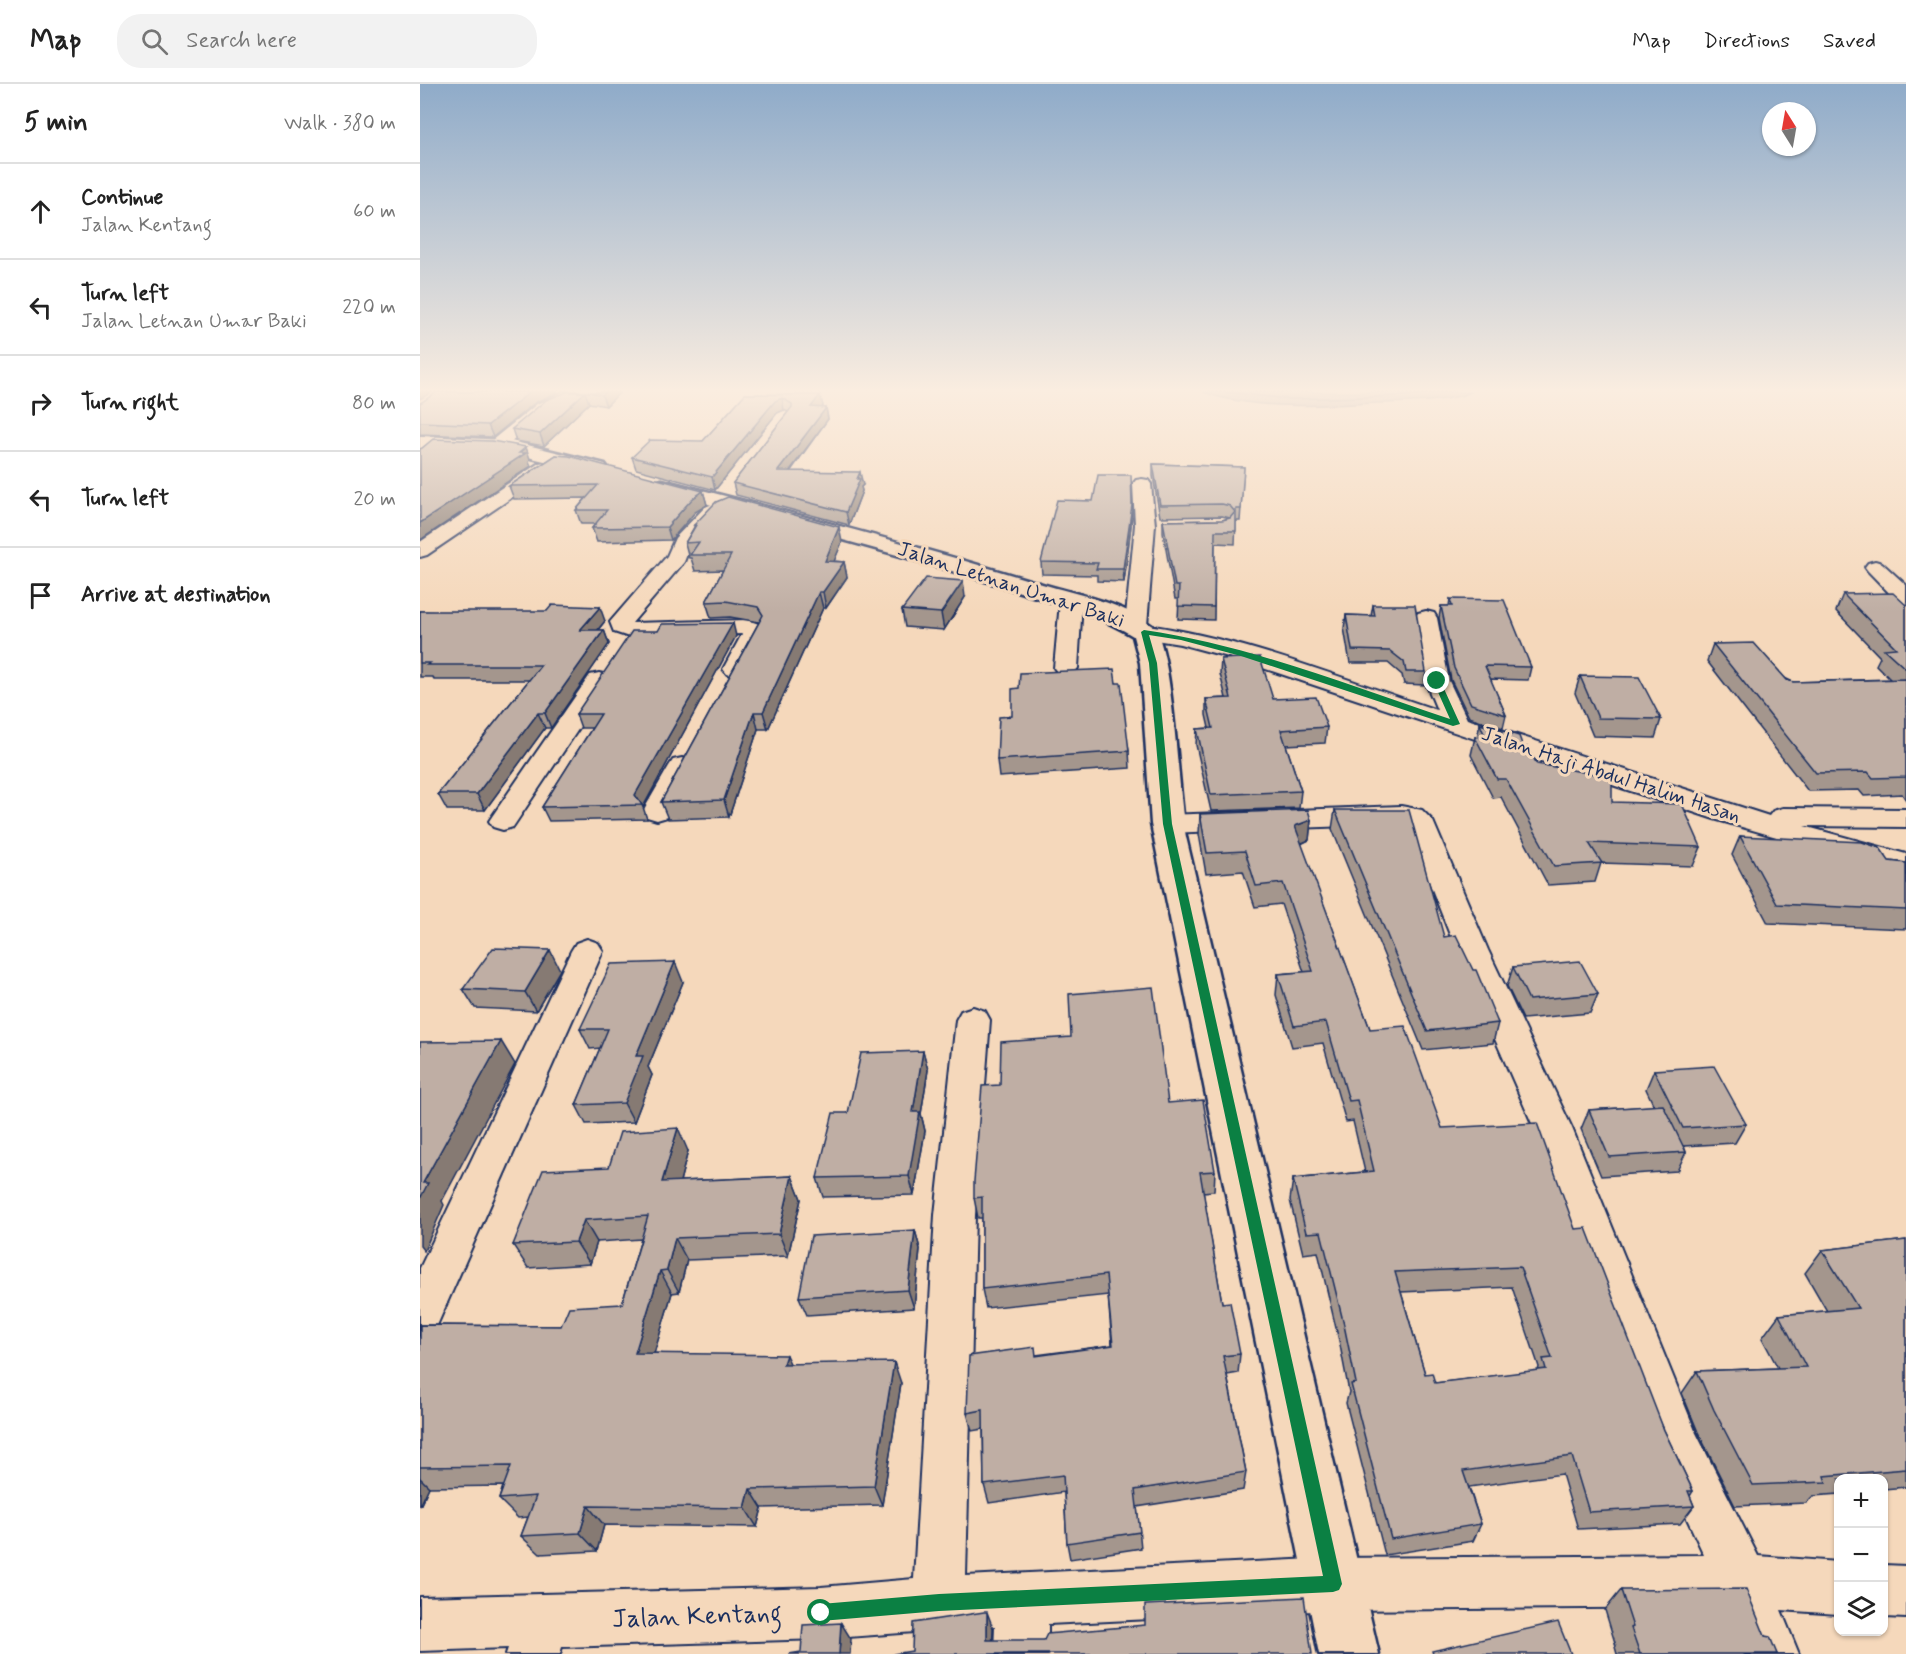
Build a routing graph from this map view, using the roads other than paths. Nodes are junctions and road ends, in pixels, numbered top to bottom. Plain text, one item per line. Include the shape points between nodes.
1 (549, 465) edge
2 (587, 465) edge
3 (1142, 484) dead end
4 (727, 495) junction
5 (420, 551) edge
6 (1875, 567) dead end
7 (1906, 597) edge
8 (1071, 602) junction
9 (1426, 618) dead end
10 (1140, 629) junction
11 (622, 647) junction
12 (1066, 668) dead end
13 (725, 686) edge
14 (1456, 724) junction
15 (691, 748) edge
16 (657, 811) dead end
17 (1724, 813) junction
18 (1906, 818) edge
19 (503, 821) dead end
20 (1167, 824) junction
21 (1906, 864) edge
22 (587, 951) dead end
23 (973, 1020) dead end
24 (420, 1315) edge
25 (1743, 1581) junction
26 (1333, 1584) junction
27 (1834, 1588) edge
28 (1888, 1591) edge
29 (1906, 1592) edge
30 (1022, 1598) junction
31 (939, 1603) junction
32 (420, 1624) edge
33 (537, 1638) edge
34 (1021, 1654) edge
35 (1349, 1654) edge
36 (1772, 1654) edge

1 - 5 street
2 - 4 street, Jalan Letnan Umar Baki
3 - 10 street via 1155,525
4 - 8 street, Jalan Letnan Umar Baki
4 - 11 street via 682,542 677,558 623,617
6 - 7 street
8 - 10 street, Jalan Letnan Umar Baki via 1100,609
8 - 12 street
9 - 14 street via 1437,681
10 - 14 street, Jalan Haji Abdul Halim Hasan via 1244,654
10 - 20 street, Jalan Letnan Umar Baki via 1153,663
11 - 13 street via 726,627 754,630
11 - 19 street
14 - 17 street, Jalan Haji Abdul Halim Hasan
15 - 16 street
17 - 18 street via 1821,819
17 - 21 street, Jalan Haji Abdul Halim Hasan
20 - 25 street via 1401,815 1419,821 1472,950 1553,1128 1678,1448
20 - 26 street, Jalan Letnan Umar Baki
22 - 24 street
23 - 31 street via 955,1215
25 - 26 street, Jalan Kentang
25 - 27 street, Jalan Kentang
25 - 36 street
26 - 30 street, Jalan Kentang
26 - 35 street, Jalan Letnan Umar Baki
28 - 29 street
30 - 31 street, Jalan Kentang
30 - 34 street
31 - 33 street, Jalan Kentang
32 - 33 street, Jalan Kentang

